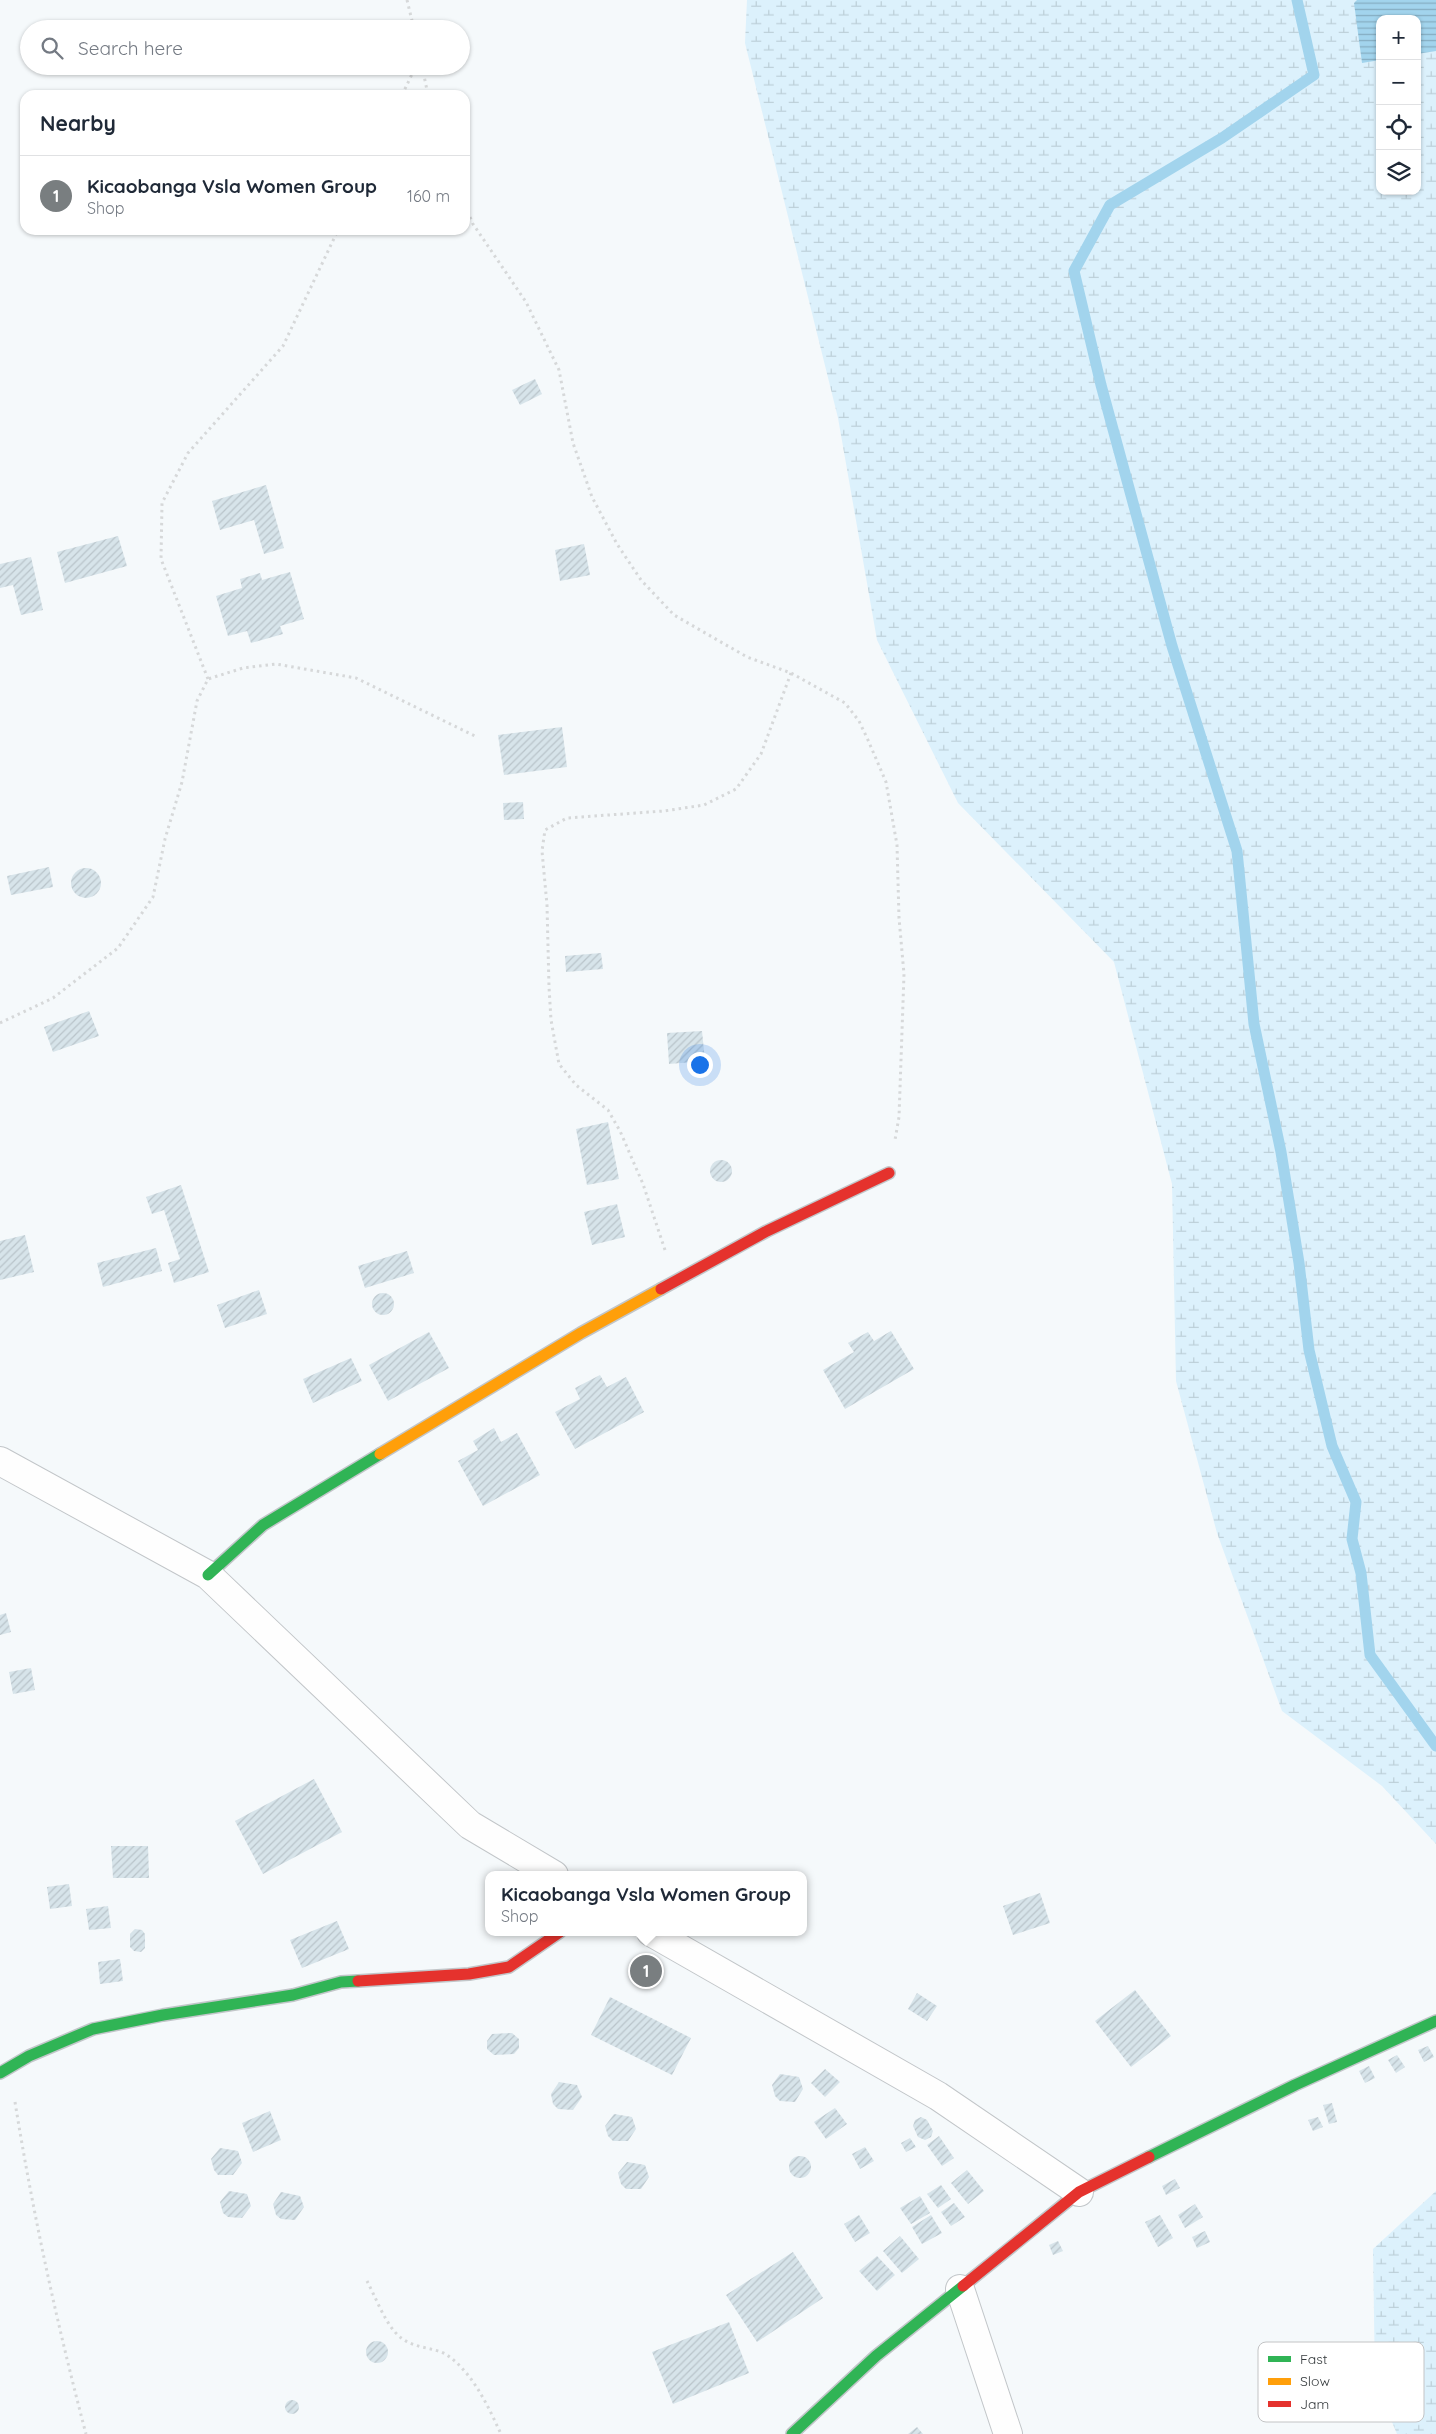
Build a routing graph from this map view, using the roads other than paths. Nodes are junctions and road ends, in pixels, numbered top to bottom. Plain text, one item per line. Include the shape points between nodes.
1 (889, 1173) road end
2 (0, 1461) edge
3 (208, 1575) junction
4 (547, 1871) edge
5 (554, 1936) edge
6 (658, 1936) edge
7 (1436, 2021) edge
8 (5, 2070) edge
9 (1080, 2192) junction
10 (960, 2289) junction
11 (792, 2434) edge
12 (1008, 2434) edge

1 - 3 street via 767,1231 581,1333 263,1525
2 - 3 street
3 - 4 street via 470,1824
5 - 8 street via 509,1967 469,1974 341,1982 293,1995 93,2029 29,2056
6 - 9 street via 938,2096
7 - 9 street via 1295,2085
9 - 10 street
10 - 11 street via 876,2356
10 - 12 street

